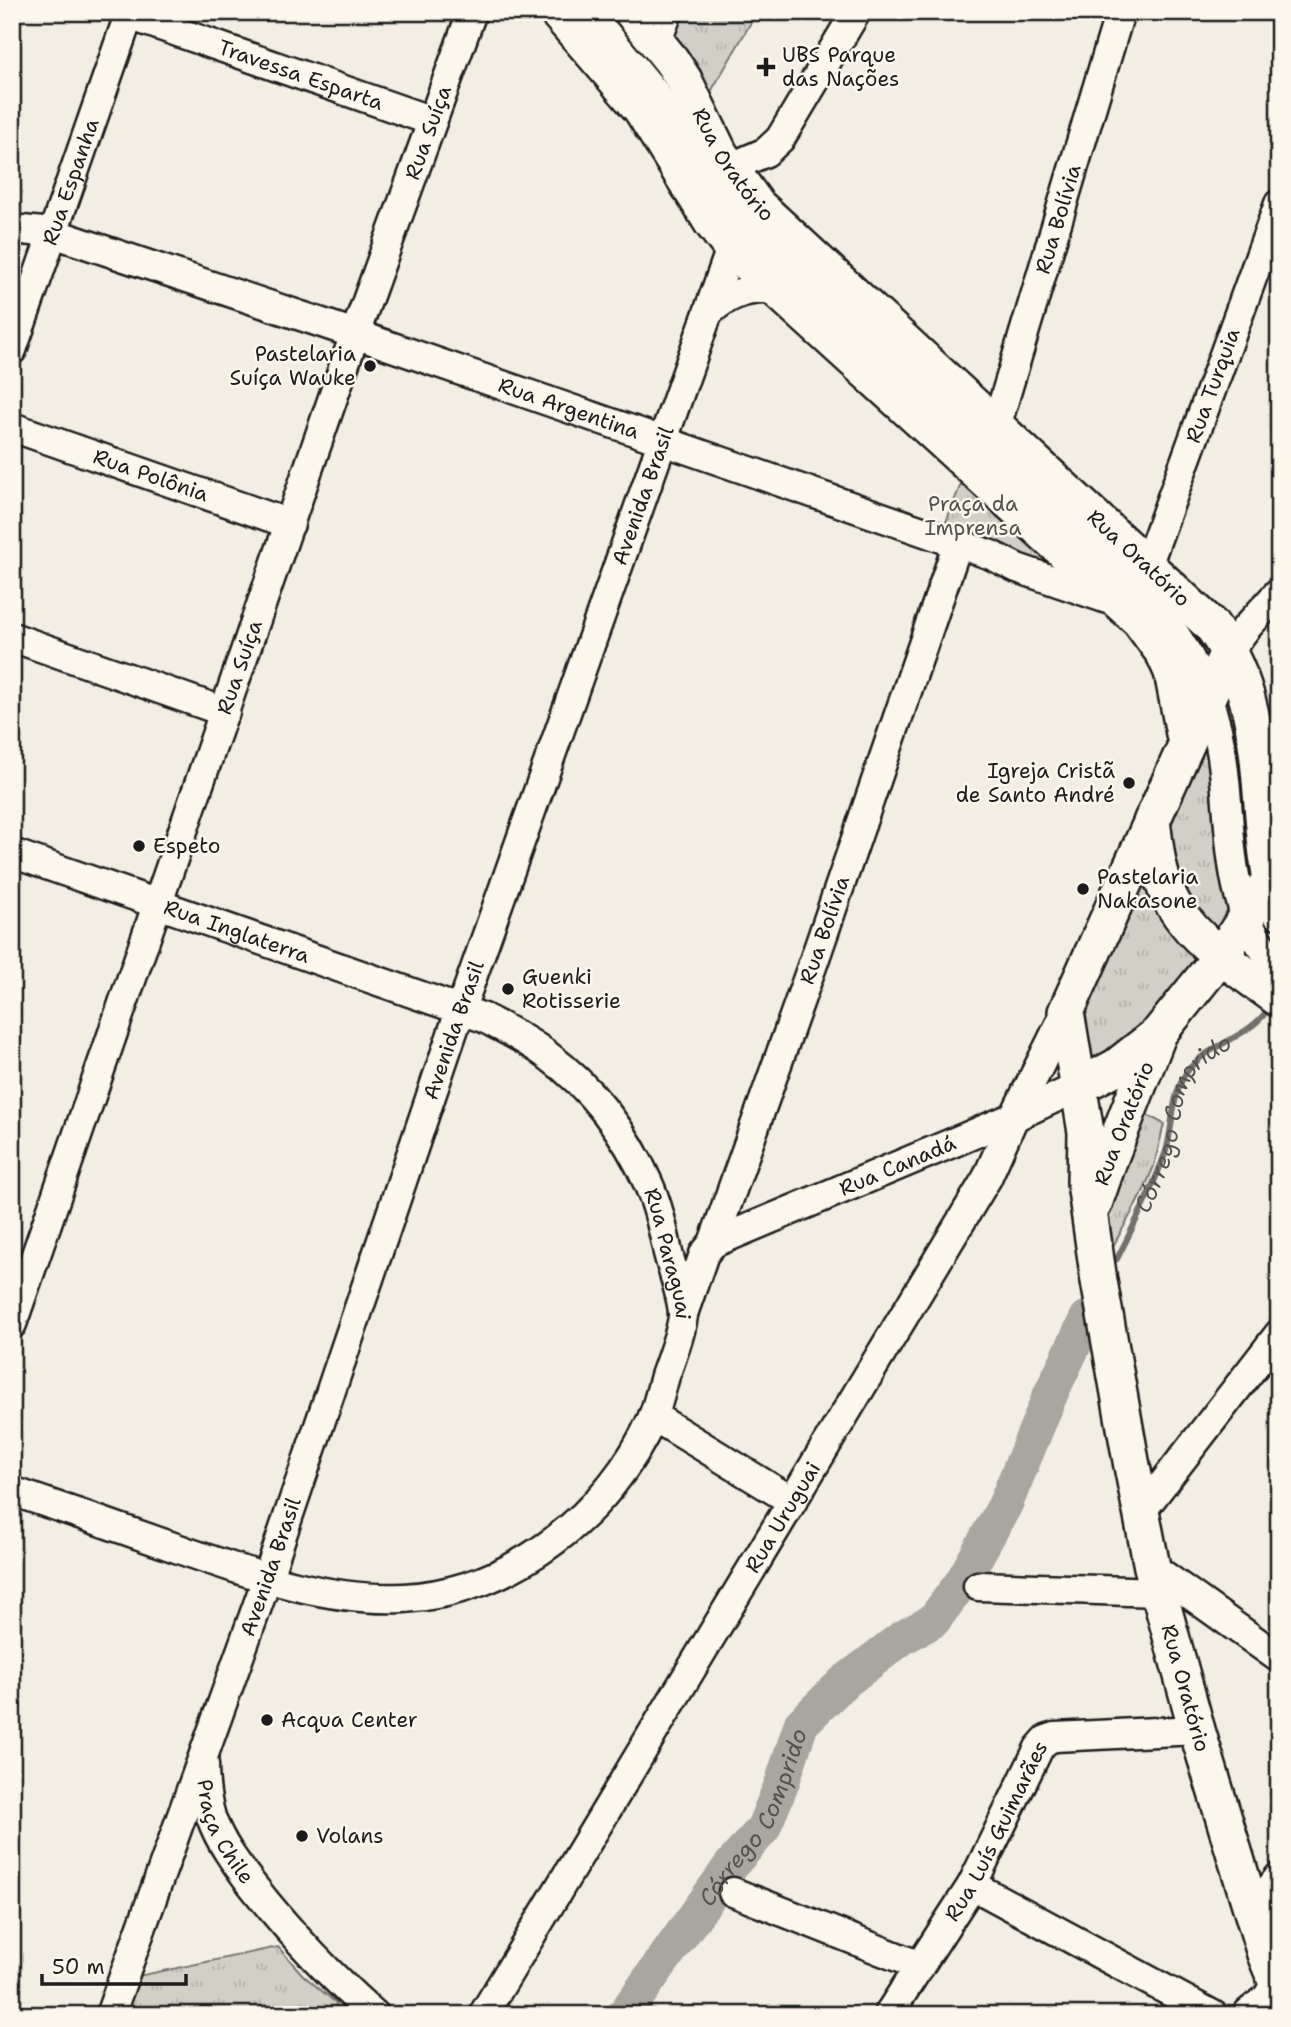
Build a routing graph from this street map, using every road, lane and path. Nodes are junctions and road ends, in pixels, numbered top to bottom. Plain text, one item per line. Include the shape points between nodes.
1 (472, 12) edge
2 (558, 12) edge
3 (588, 12) edge
4 (632, 12) edge
5 (856, 12) edge
6 (1120, 12) edge
7 (130, 13) edge
8 (662, 27) edge
9 (432, 121) junction
10 (729, 168) junction
11 (1279, 204) edge
12 (12, 229) edge
13 (53, 233) junction
14 (731, 248) junction
15 (778, 289) junction
16 (710, 311) junction
17 (355, 334) junction
18 (12, 350) edge
19 (12, 427) edge
20 (996, 427) junction
21 (664, 440) junction
22 (290, 523) junction
23 (958, 543) junction
24 (1147, 566) junction
25 (1279, 592) edge
26 (1120, 603) junction
27 (12, 637) edge
28 (1228, 652) junction
29 (1208, 695) junction
30 (225, 712) junction
31 (1186, 744) junction
32 (1152, 820) junction
33 (12, 853) edge
34 (1268, 896) edge
35 (157, 904) junction
36 (1221, 956) junction
37 (1279, 967) edge
38 (1279, 999) edge
39 (461, 1010) junction
40 (1066, 1012) junction
41 (1159, 1034) junction
42 (1077, 1071) junction
43 (1014, 1117) junction
44 (1090, 1218) junction
45 (713, 1243) junction
46 (683, 1314) junction
47 (12, 1324) edge
48 (1279, 1334) edge
49 (653, 1416) junction
50 (12, 1491) edge
51 (792, 1501) junction
52 (1141, 1512) junction
53 (267, 1579) junction
54 (1155, 1579) junction
55 (978, 1586) dead end
56 (1279, 1658) edge
57 (1197, 1730) junction
58 (205, 1751) junction
59 (173, 1843) junction
60 (223, 1845) junction
61 (1279, 1877) edge
62 (972, 1885) junction
63 (733, 1892) dead end
64 (1252, 1912) junction
65 (920, 1966) junction
66 (1278, 1988) edge
67 (349, 2004) edge
68 (110, 2015) edge
69 (375, 2015) edge
70 (483, 2015) edge
71 (888, 2015) edge
72 (1213, 2015) edge
73 (1251, 2015) edge

1 - 9 street, Rua Suíça
2 - 14 main road via 641,109
3 - 29 street via 655,93 714,189 738,219 1150,603 1185,647
4 - 8 main road, Rua Oratório
5 - 10 street via 780,139 766,152
6 - 20 street, Rua Bolívia
7 - 9 street, Travessa Esparta
7 - 13 street, Rua Espanha
8 - 10 main road, Rua Oratório
9 - 17 street, Rua Suíça
10 - 20 main road, Rua Oratório via 767,215
11 - 24 street, Rua Turquia
12 - 13 street, Rua Argentina
13 - 17 street, Rua Argentina
13 - 18 street, Rua Espanha
14 - 15 main road
14 - 16 street, Avenida Brasil
15 - 16 street via 735,293
15 - 26 main road
16 - 21 street, Avenida Brasil
17 - 21 street, Rua Argentina
17 - 22 street, Rua Suíça
19 - 22 street, Rua Polônia
20 - 24 main road, Rua Oratório
21 - 23 street, Rua Argentina
21 - 39 street, Avenida Brasil
22 - 30 street, Rua Suíça
23 - 26 street, Rua Argentina
23 - 45 street, Rua Bolívia
24 - 28 main road, Rua Oratório via 1212,626
25 - 28 street
26 - 31 main road via 1164,654 1177,691
27 - 30 street
28 - 29 main road
28 - 34 main road, Rua Oratório via 1253,716
29 - 31 main road
29 - 34 street via 1222,750 1237,891
30 - 35 street, Rua Suíça
31 - 32 main road
32 - 36 main road via 1167,890 1184,917
32 - 40 main road
33 - 35 street, Rua Inglaterra
34 - 36 main road, Rua Oratório
34 - 37 street via 1256,940
35 - 39 street, Rua Inglaterra
35 - 47 street, Rua Suíça
36 - 38 main road
36 - 41 main road, Rua Oratório
39 - 46 street, Rua Paraguai via 512,1032 547,1054 605,1111 648,1183
39 - 53 street, Avenida Brasil
40 - 42 main road, Rua Oratório
40 - 43 street, Rua Uruguai
41 - 42 main road via 1116,1067
41 - 44 main road, Rua Oratório
42 - 43 street, Rua Canadá
42 - 44 main road, Rua Oratório via 1086,1132
43 - 45 street, Rua Canadá
43 - 51 street, Rua Uruguai via 987,1178
44 - 52 main road, Rua Oratório
45 - 46 street, Rua Bolívia via 704,1254
46 - 49 street, Rua Paraguai
48 - 52 street
49 - 51 street
49 - 53 street, Rua Paraguai via 632,1457 591,1510 534,1554 487,1579 404,1598 368,1597
50 - 53 street, Rua Paraguai
51 - 70 street, Rua Uruguai
52 - 54 main road, Rua Oratório
53 - 58 street, Avenida Brasil
54 - 55 street
54 - 56 street
54 - 57 main road, Rua Oratório
57 - 62 street, Rua Luís Guimarães via 1046,1740
57 - 64 main road, Rua Oratório
58 - 59 street, Praça Chile
58 - 60 street, Praça Chile via 207,1801
59 - 60 street via 193,1835
59 - 68 street, Praça Chile
60 - 67 street, Praça Chile
61 - 64 street
62 - 65 street, Rua Luís Guimarães
62 - 72 street
63 - 65 street
64 - 66 main road, Rua Oratório
65 - 71 street, Rua Luís Guimarães
66 - 73 main road
67 - 69 street, Praça Chile

